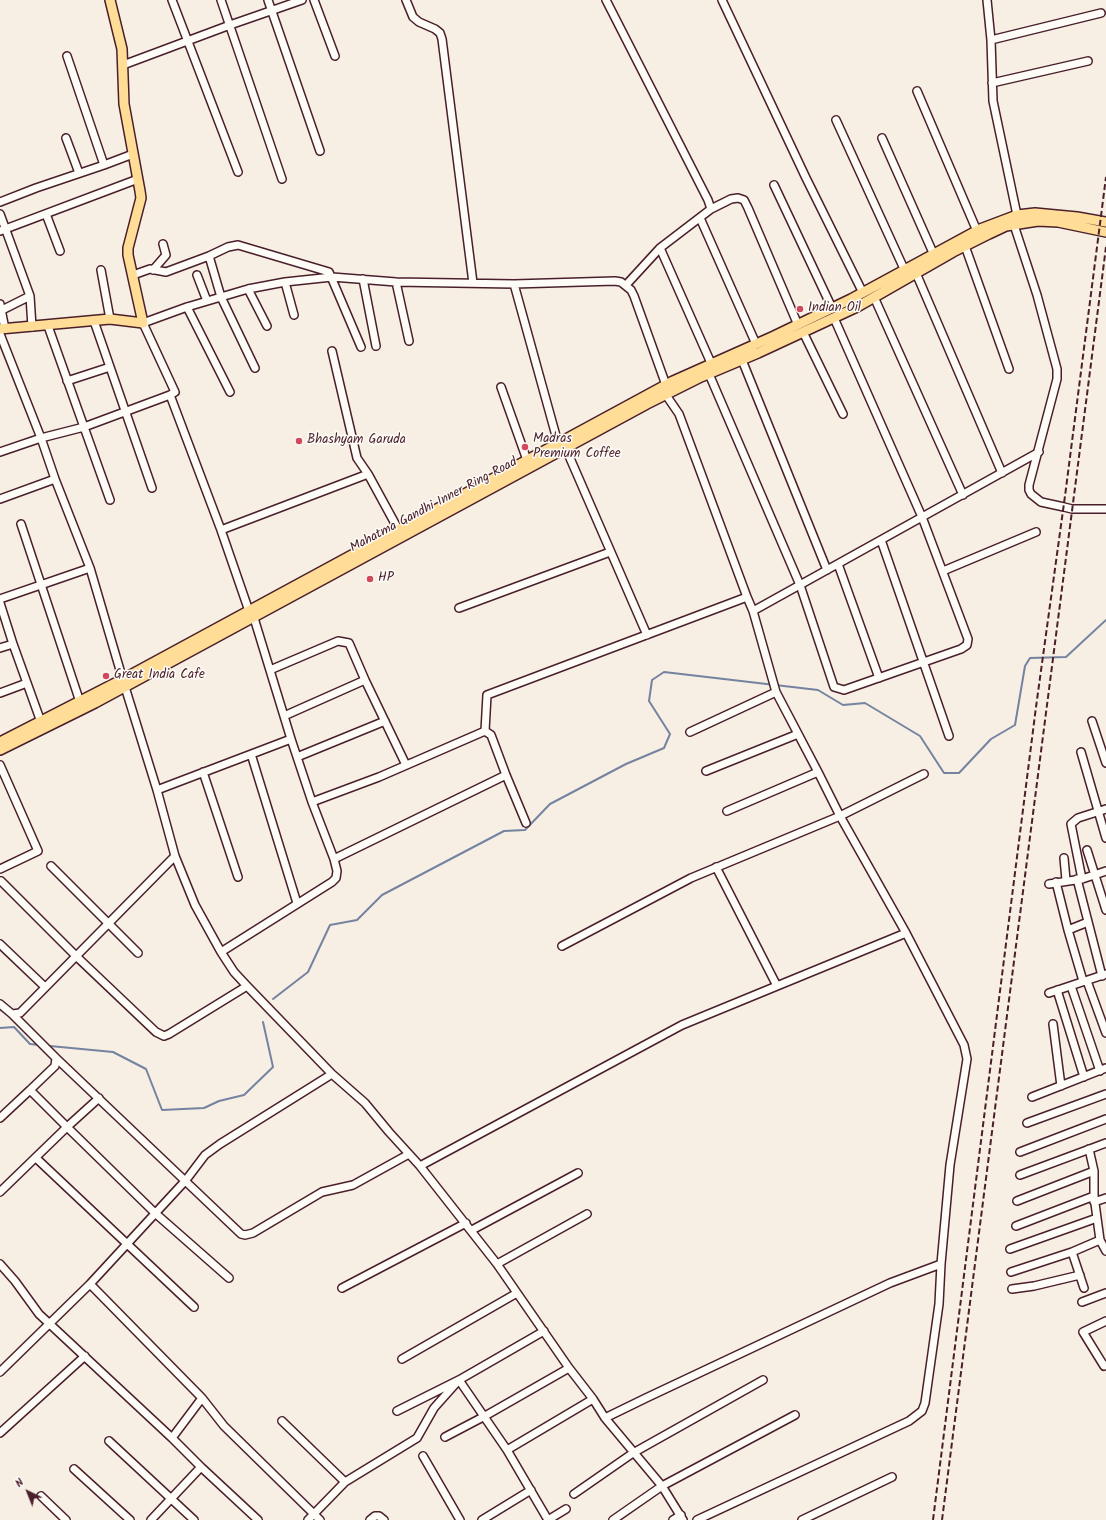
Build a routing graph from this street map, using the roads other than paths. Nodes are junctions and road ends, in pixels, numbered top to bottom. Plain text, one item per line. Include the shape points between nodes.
1 (110, 0) edge
2 (172, 0) edge
3 (221, 0) edge
4 (268, 0) edge
5 (302, 0) edge
6 (314, 0) edge
7 (406, 0) edge
8 (606, 0) edge
9 (722, 0) edge
10 (987, 0) edge
11 (272, 11) junction
12 (1101, 13) dead end
13 (230, 25) junction
14 (187, 40) junction
15 (991, 40) junction
16 (66, 56) dead end
17 (335, 56) dead end
18 (1088, 61) dead end
19 (123, 64) junction
20 (992, 83) junction
21 (917, 91) dead end
22 (836, 120) dead end
23 (66, 138) dead end
24 (882, 138) dead end
25 (320, 151) dead end
26 (133, 154) junction
27 (104, 165) junction
28 (238, 172) dead end
29 (79, 173) junction
30 (138, 179) junction
31 (282, 179) dead end
32 (774, 185) dead end
33 (0, 202) edge
34 (711, 209) junction
35 (0, 214) edge
36 (46, 214) junction
37 (1017, 215) junction
38 (700, 218) junction
39 (1106, 222) edge
40 (1014, 225) junction
41 (3, 230) edge
42 (977, 231) junction
43 (1106, 232) edge
44 (164, 244) dead end
45 (965, 246) junction
46 (660, 248) junction
47 (60, 251) dead end
48 (934, 255) junction
49 (209, 256) junction
50 (101, 270) dead end
51 (153, 270) junction
52 (905, 271) junction
53 (133, 274) junction
54 (916, 274) junction
55 (197, 275) dead end
56 (332, 277) junction
57 (363, 279) junction
58 (285, 282) junction
59 (396, 282) junction
60 (473, 283) junction
61 (514, 284) junction
62 (626, 285) junction
63 (248, 289) junction
64 (863, 293) junction
65 (30, 296) junction
66 (221, 297) junction
67 (874, 297) junction
68 (206, 301) junction
69 (1, 307) edge
70 (188, 307) junction
71 (833, 313) junction
72 (294, 315) dead end
73 (110, 319) junction
74 (94, 321) junction
75 (143, 323) junction
76 (48, 326) junction
77 (268, 326) dead end
78 (32, 327) junction
79 (800, 329) junction
80 (2, 331) edge
81 (409, 342) dead end
82 (756, 344) junction
83 (376, 346) dead end
84 (361, 347) dead end
85 (332, 351) dead end
86 (742, 360) junction
87 (711, 364) junction
88 (110, 366) junction
89 (255, 368) dead end
90 (1009, 369) dead end
91 (709, 374) junction
92 (67, 381) junction
93 (666, 385) junction
94 (500, 387) dead end
95 (230, 392) dead end
96 (170, 395) junction
97 (666, 395) junction
98 (126, 412) junction
99 (843, 414) dead end
100 (84, 428) junction
101 (41, 438) junction
102 (558, 443) junction
103 (566, 449) junction
104 (0, 452) edge
105 (1038, 452) junction
106 (527, 460) junction
107 (1002, 473) junction
108 (368, 474) junction
109 (55, 479) junction
110 (152, 488) dead end
111 (963, 495) junction
112 (0, 499) edge
113 (110, 500) dead end
114 (1106, 509) edge
115 (922, 517) junction
116 (20, 524) dead end
117 (398, 529) junction
118 (221, 530) junction
119 (1036, 532) dead end
120 (881, 540) junction
121 (610, 552) junction
122 (838, 564) junction
123 (90, 568) junction
124 (827, 570) junction
125 (943, 570) junction
126 (42, 585) junction
127 (800, 585) junction
128 (747, 596) junction
129 (0, 599) edge
130 (0, 603) edge
131 (459, 608) dead end
132 (753, 611) junction
133 (251, 614) junction
134 (647, 635) junction
135 (13, 644) junction
136 (0, 648) edge
137 (923, 662) junction
138 (270, 670) junction
139 (879, 678) junction
140 (365, 680) junction
141 (27, 683) junction
142 (124, 683) junction
143 (775, 690) junction
144 (0, 693) edge
145 (80, 702) junction
146 (284, 716) junction
147 (385, 721) junction
148 (1092, 721) dead end
149 (41, 722) junction
150 (485, 731) junction
151 (690, 732) dead end
152 (798, 734) junction
153 (949, 736) dead end
154 (291, 739) junction
155 (0, 742) edge
156 (0, 750) edge
157 (1081, 752) dead end
158 (251, 754) junction
159 (297, 757) junction
160 (1106, 763) edge
161 (0, 765) edge
162 (406, 765) junction
163 (706, 771) dead end
164 (203, 772) junction
165 (818, 772) junction
166 (924, 774) dead end
167 (506, 775) junction
168 (157, 790) junction
169 (312, 802) junction
170 (1102, 810) edge
171 (727, 811) dead end
172 (840, 816) junction
173 (526, 823) dead end
174 (1106, 838) edge
175 (1087, 850) dead end
176 (175, 856) junction
177 (334, 858) junction
178 (1064, 858) dead end
179 (52, 866) dead end
180 (716, 867) junction
181 (0, 869) edge
182 (1106, 871) edge
183 (1094, 874) junction
184 (238, 877) dead end
185 (1079, 879) junction
186 (1066, 880) junction
187 (1, 881) dead end
188 (297, 903) junction
189 (1106, 910) edge
190 (1088, 922) junction
191 (108, 924) junction
192 (1068, 930) junction
193 (906, 933) junction
194 (0, 944) edge
195 (562, 946) dead end
196 (221, 952) junction
197 (138, 953) dead end
198 (76, 956) junction
199 (1105, 976) edge
200 (1085, 981) junction
201 (247, 986) junction
202 (777, 986) junction
203 (1071, 986) junction
204 (45, 987) junction
205 (1057, 990) junction
206 (1049, 994) dead end
207 (0, 1004) edge
208 (12, 1014) junction
209 (1053, 1024) dead end
210 (1106, 1033) edge
211 (56, 1058) junction
212 (1103, 1070) edge
213 (332, 1074) junction
214 (1084, 1077) junction
215 (1061, 1086) junction
216 (30, 1090) junction
217 (1106, 1094) edge
218 (1032, 1097) dead end
219 (99, 1098) junction
220 (0, 1118) edge
221 (1106, 1119) edge
222 (1027, 1123) dead end
223 (67, 1127) junction
224 (1106, 1143) edge
225 (1090, 1149) junction
226 (1020, 1152) dead end
227 (409, 1154) junction
228 (36, 1158) junction
229 (420, 1166) junction
230 (1094, 1171) junction
231 (578, 1173) dead end
232 (1020, 1176) dead end
233 (186, 1180) junction
234 (0, 1192) edge
235 (1106, 1198) edge
236 (1094, 1199) junction
237 (1017, 1201) dead end
238 (155, 1213) junction
239 (587, 1214) dead end
240 (1097, 1218) junction
241 (466, 1222) junction
242 (1016, 1226) dead end
243 (472, 1230) junction
244 (1100, 1240) junction
245 (128, 1243) junction
246 (1010, 1249) dead end
247 (1106, 1251) edge
248 (1072, 1252) junction
249 (0, 1264) edge
250 (497, 1264) junction
251 (941, 1264) junction
252 (1012, 1272) dead end
253 (1080, 1275) junction
254 (228, 1278) dead end
255 (90, 1284) junction
256 (342, 1288) dead end
257 (1084, 1288) dead end
258 (1012, 1289) dead end
259 (517, 1293) junction
260 (1106, 1293) edge
261 (1082, 1302) dead end
262 (194, 1307) dead end
263 (1106, 1321) edge
264 (50, 1323) junction
265 (544, 1330) junction
266 (85, 1356) junction
267 (402, 1359) dead end
268 (1106, 1365) edge
269 (569, 1368) junction
270 (0, 1372) edge
271 (458, 1380) junction
272 (762, 1380) dead end
273 (202, 1398) junction
274 (593, 1399) junction
275 (398, 1411) dead end
276 (795, 1415) dead end
277 (485, 1416) junction
278 (605, 1418) junction
279 (282, 1421) dead end
280 (0, 1433) edge
281 (445, 1437) dead end
282 (172, 1438) junction
283 (109, 1441) dead end
284 (507, 1450) junction
285 (633, 1453) junction
286 (422, 1456) dead end
287 (201, 1467) junction
288 (74, 1469) dead end
289 (892, 1477) dead end
290 (345, 1482) junction
291 (662, 1486) junction
292 (531, 1490) junction
293 (574, 1494) dead end
294 (41, 1496) dead end
295 (172, 1498) junction
296 (566, 1509) dead end
297 (314, 1514) junction
298 (682, 1518) edge
299 (616, 1519) edge
300 (66, 1520) edge
301 (130, 1520) edge
302 (152, 1520) edge
303 (194, 1520) edge
304 (258, 1520) edge
305 (308, 1520) edge
306 (320, 1520) edge
307 (370, 1520) edge
308 (384, 1520) edge
309 (460, 1520) edge
310 (482, 1520) edge
311 (548, 1520) edge
312 (673, 1520) edge
313 (697, 1520) edge
314 (802, 1520) edge

1 - 19 main road
2 - 14 street
3 - 13 street
4 - 11 street
5 - 11 street
6 - 17 street
7 - 60 street via 413,17 435,29 440,33 442,40
8 - 34 street
9 - 64 street
10 - 15 street
11 - 13 street
11 - 25 street
12 - 15 street
13 - 14 street
13 - 31 street
14 - 19 street
14 - 28 street
15 - 20 street
16 - 27 street
18 - 20 street
19 - 26 main road via 124,104
20 - 37 street via 993,101
21 - 42 street
22 - 52 street
23 - 29 street
24 - 48 street
26 - 27 street
26 - 30 main road
27 - 29 street
29 - 33 street
30 - 36 street
30 - 53 main road via 141,198 128,248
32 - 71 street
34 - 38 street
34 - 79 street via 731,198 744,200
35 - 41 street
36 - 41 street
36 - 47 street
37 - 39 main road, Mahatma Gandhi Inner Ring Road via 1035,213
37 - 42 main road, Mahatma Gandhi Inner Ring Road
38 - 46 street
38 - 82 street
40 - 43 main road, Mahatma Gandhi Inner Ring Road via 1038,220
40 - 45 main road, Mahatma Gandhi Inner Ring Road via 1006,226
40 - 105 street via 1037,295 1057,369 1057,379
41 - 65 street
42 - 48 main road, Mahatma Gandhi Inner Ring Road
44 - 51 street via 166,255
45 - 54 main road, Mahatma Gandhi Inner Ring Road
45 - 90 street
46 - 62 street
46 - 87 street
48 - 52 main road, Mahatma Gandhi Inner Ring Road
49 - 51 street via 166,272
49 - 56 street via 234,245 242,245 329,272
49 - 66 street
50 - 73 street
51 - 53 street
52 - 64 main road, Mahatma Gandhi Inner Ring Road
53 - 75 main road
54 - 67 main road, Mahatma Gandhi Inner Ring Road
54 - 107 street
55 - 68 street
56 - 57 street
56 - 58 street
56 - 84 street
57 - 59 street
57 - 83 street
58 - 63 street
58 - 72 street
59 - 60 street
59 - 81 street
60 - 61 street
61 - 62 street via 615,281
61 - 102 street
62 - 93 street via 634,296
63 - 66 street
63 - 77 street
64 - 71 main road, Mahatma Gandhi Inner Ring Road
65 - 69 street
65 - 78 street
66 - 68 street
66 - 89 street
67 - 71 main road, Mahatma Gandhi Inner Ring Road
67 - 111 street
68 - 70 street
69 - 80 street
70 - 75 street
70 - 95 street
71 - 79 main road, Mahatma Gandhi Inner Ring Road
71 - 115 street
73 - 74 main road
73 - 75 main road
74 - 76 main road
74 - 88 street
75 - 96 street via 175,392
76 - 78 main road
76 - 92 street
78 - 80 main road
79 - 82 main road, Mahatma Gandhi Inner Ring Road
79 - 86 main road, Mahatma Gandhi Inner Ring Road
79 - 99 street
80 - 101 street
82 - 87 main road, Mahatma Gandhi Inner Ring Road
85 - 108 street via 357,458
86 - 91 main road, Mahatma Gandhi Inner Ring Road
86 - 124 street
87 - 93 main road, Mahatma Gandhi Inner Ring Road
88 - 92 street
88 - 98 street
91 - 97 main road, Mahatma Gandhi Inner Ring Road
91 - 127 street
92 - 100 street
93 - 102 main road, Mahatma Gandhi Inner Ring Road
94 - 106 street
96 - 98 street
96 - 118 street
97 - 103 main road, Mahatma Gandhi Inner Ring Road
97 - 128 street via 679,414
98 - 100 street
98 - 110 street
100 - 101 street
100 - 113 street
101 - 104 street
101 - 109 street
102 - 106 main road, Mahatma Gandhi Inner Ring Road
103 - 121 street
103 - 133 main road, Mahatma Gandhi Inner Ring Road
105 - 107 street
105 - 114 street via 1029,485 1035,498 1072,509
106 - 117 main road, Mahatma Gandhi Inner Ring Road
107 - 111 street
108 - 117 street
108 - 118 street
109 - 112 street
109 - 123 street
111 - 115 street
115 - 120 street
115 - 125 street
116 - 126 street
117 - 133 main road, Mahatma Gandhi Inner Ring Road
118 - 133 street
119 - 125 street
120 - 122 street
120 - 137 street
121 - 131 street
121 - 134 street
122 - 124 street
122 - 139 street
123 - 126 street
123 - 142 street
124 - 127 street
125 - 137 street via 968,639 967,645
126 - 129 street
126 - 145 street
127 - 132 street
127 - 139 street via 834,687 844,690
128 - 132 street
128 - 134 street
130 - 135 street
132 - 143 street
133 - 138 street
133 - 142 main road, Mahatma Gandhi Inner Ring Road
134 - 150 street via 487,695
135 - 136 street
135 - 141 street
137 - 139 street
137 - 153 street
138 - 140 street via 338,641 349,643
138 - 146 street
140 - 146 street
140 - 147 street
141 - 144 street
141 - 149 street
142 - 145 main road, Mahatma Gandhi Inner Ring Road
142 - 156 main road, Mahatma Gandhi Inner Ring Road
142 - 168 street
143 - 151 street
143 - 152 street
145 - 149 main road, Mahatma Gandhi Inner Ring Road
146 - 154 street
147 - 159 street
147 - 162 street
148 - 160 street
149 - 155 main road, Mahatma Gandhi Inner Ring Road
150 - 162 street
150 - 167 street via 491,735
152 - 163 street
152 - 165 street
154 - 158 street
154 - 159 street
157 - 170 street
158 - 164 street
158 - 188 street
159 - 169 street
161 - 181 street via 38,851
162 - 169 street
164 - 168 street
164 - 184 street
165 - 171 street
165 - 172 street
166 - 172 street
167 - 173 street
167 - 177 street
168 - 176 street
169 - 177 street
170 - 174 street
170 - 185 street via 1078,818 1071,824
172 - 180 street
172 - 193 street
175 - 183 street
176 - 191 street
176 - 196 street via 195,905
177 - 188 street via 337,871 334,880
178 - 186 street
179 - 191 street
180 - 195 street
180 - 202 street
182 - 183 street
183 - 185 street
183 - 189 street
185 - 186 street
185 - 190 street
186 - 192 street via 1053,882
187 - 198 street
188 - 196 street
190 - 192 street
190 - 199 street
191 - 197 street
191 - 198 street
192 - 200 street
193 - 202 street
193 - 251 street via 966,1052 967,1059 950,1165
194 - 204 street
196 - 201 street
198 - 201 street via 156,1032 164,1036
198 - 204 street
199 - 200 street
200 - 203 street
200 - 210 street
201 - 213 street
202 - 229 street via 682,1025
203 - 205 street
203 - 212 street
204 - 208 street via 20,1013
205 - 206 street
205 - 214 street
207 - 208 street
208 - 211 street
209 - 215 street
211 - 216 street via 55,1066
211 - 219 street
212 - 214 street
213 - 227 street via 365,1103
213 - 233 street via 220,1144 205,1155
214 - 215 street
215 - 218 street
216 - 220 street
216 - 223 street
217 - 222 street
219 - 223 street
219 - 233 street
221 - 226 street
223 - 228 street
223 - 238 street
224 - 225 street
225 - 230 street
225 - 232 street
227 - 229 street
227 - 233 street via 353,1185 322,1192 245,1236
228 - 234 street
228 - 245 street
229 - 241 street
230 - 236 street
230 - 237 street
231 - 243 street
233 - 238 street
235 - 236 street
236 - 240 street
236 - 242 street
238 - 245 street
238 - 254 street
239 - 250 street
240 - 244 street
240 - 246 street
241 - 243 street
241 - 256 street
243 - 250 street
244 - 247 street
244 - 248 street
245 - 255 street
245 - 262 street
248 - 252 street
248 - 253 street
249 - 264 street via 30,1304
250 - 259 street
251 - 278 street via 890,1283
251 - 313 street via 939,1304 922,1411 909,1421
253 - 257 street
253 - 258 street
255 - 264 street
255 - 273 street
259 - 265 street
259 - 267 street
260 - 261 street
263 - 268 street via 1083,1332 1104,1366
264 - 266 street
264 - 270 street
265 - 269 street
265 - 271 street
266 - 280 street
266 - 282 street
269 - 274 street
269 - 277 street
271 - 275 street
271 - 277 street
271 - 290 street via 434,1408 417,1438
272 - 285 street
273 - 282 street
273 - 297 street via 224,1426
274 - 278 street
274 - 284 street
276 - 291 street
277 - 281 street
277 - 284 street
278 - 285 street
279 - 290 street
282 - 287 street
283 - 295 street
284 - 292 street
285 - 291 street
285 - 293 street
286 - 309 street
287 - 295 street
287 - 304 street
288 - 301 street
289 - 314 street
290 - 297 street
291 - 298 street
291 - 299 street
292 - 310 street
292 - 311 street
294 - 300 street
295 - 302 street
295 - 303 street
296 - 311 street
297 - 305 street
297 - 306 street
298 - 312 street
307 - 308 street via 379,1516

